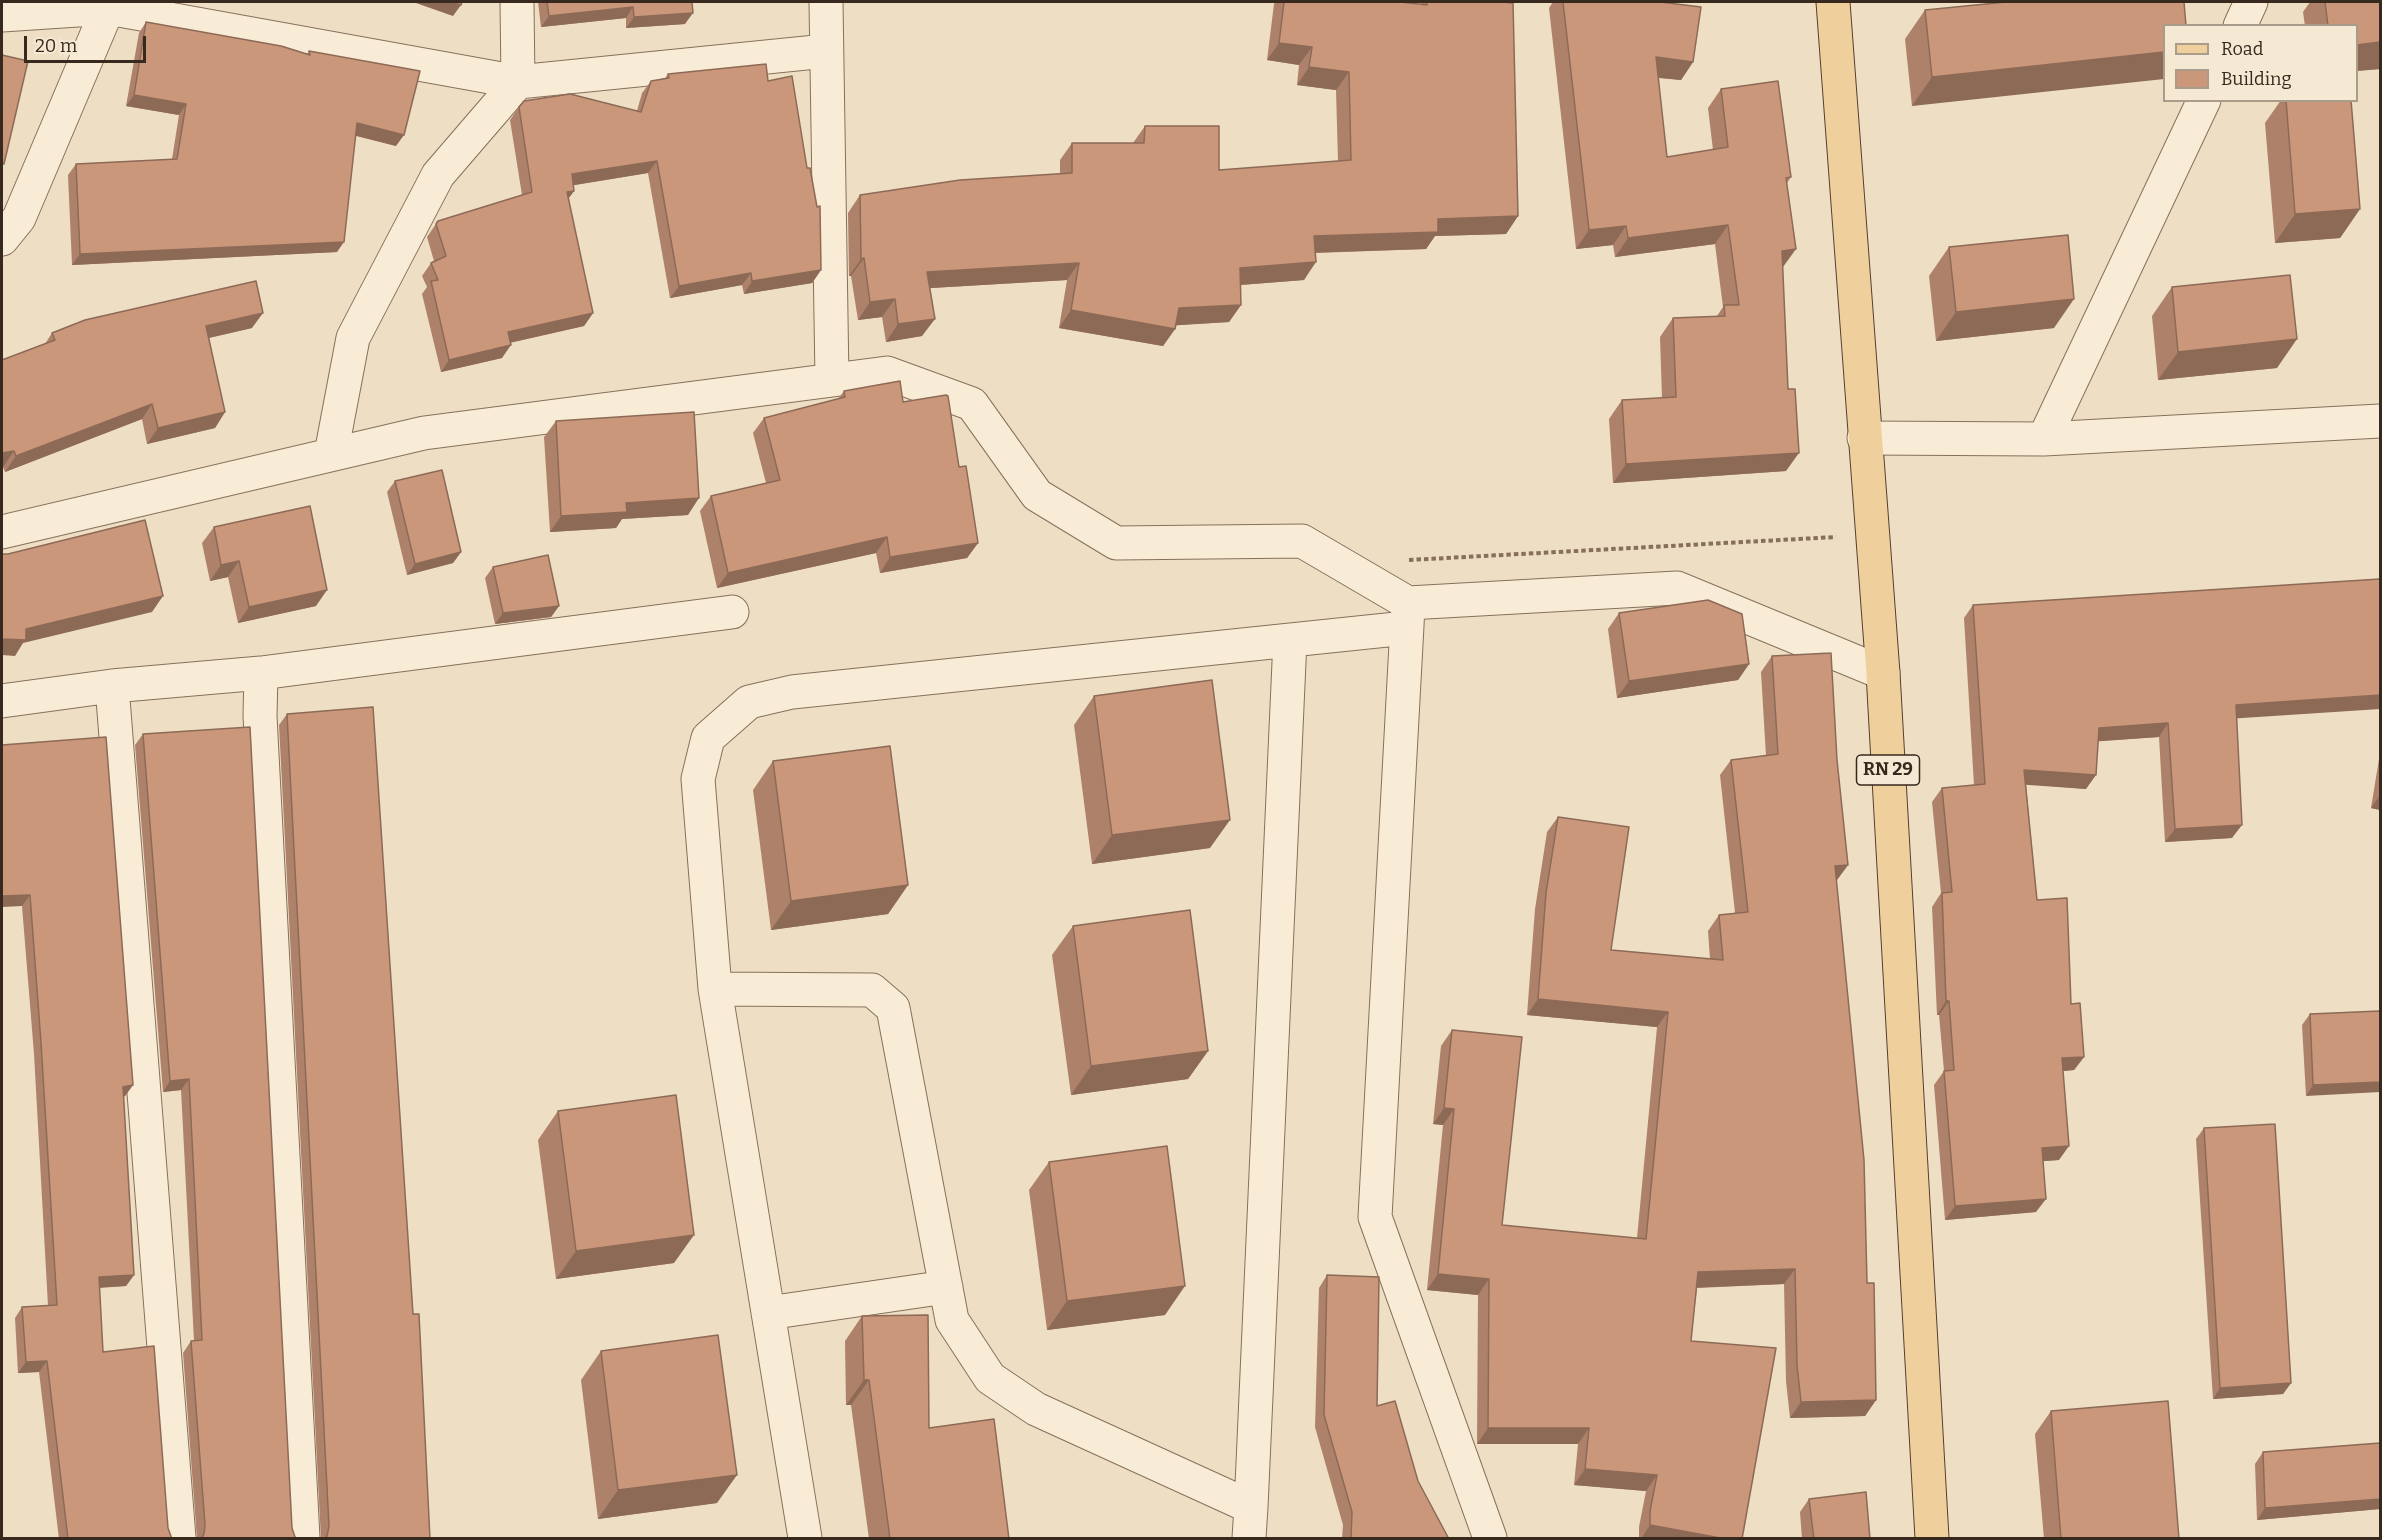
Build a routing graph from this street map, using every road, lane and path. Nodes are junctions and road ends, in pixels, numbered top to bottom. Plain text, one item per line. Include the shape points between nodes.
1 (517, 2) edge
2 (825, 2) edge
3 (1833, 2) edge
4 (2251, 2) edge
5 (108, 5) edge
6 (2, 15) edge
7 (2241, 24) edge
8 (826, 51) junction
9 (518, 82) junction
10 (2203, 102) edge
11 (2, 239) edge
12 (832, 380) junction
13 (2380, 421) edge
14 (1864, 438) junction
15 (2044, 439) junction
16 (331, 454) junction
17 (2, 532) edge
18 (1873, 535) junction
19 (1399, 560) dead end
20 (732, 612) dead end
21 (1407, 616) junction
22 (1290, 640) junction
23 (261, 673) junction
24 (1882, 673) junction
25 (112, 686) junction
26 (2, 702) edge
27 (715, 989) junction
28 (946, 1287) junction
29 (768, 1313) junction
30 (1250, 1523) edge
31 (179, 1539) edge
32 (303, 1539) edge
33 (805, 1539) edge
34 (1490, 1539) edge
35 (1932, 1539) edge

1 - 9 street
2 - 8 street
3 - 14 main road, RN 29
4 - 7 street
5 - 6 street
5 - 9 street
5 - 11 street via 19,218
8 - 9 street
8 - 12 street
9 - 16 street via 438,175 353,338
10 - 15 street
12 - 16 street via 424,433
12 - 21 street via 887,373 972,404 1037,495 1116,543 1302,541
13 - 15 street
14 - 15 street
14 - 18 main road, RN 29
16 - 17 street
18 - 19 path
18 - 24 main road, RN 29
20 - 23 street
21 - 22 street
21 - 24 street via 1677,588
21 - 34 street via 1375,1217
22 - 27 street via 804,691 749,702 708,738 698,779
22 - 30 street
23 - 25 street
23 - 32 street via 260,716
24 - 35 main road, RN 29
25 - 26 street
25 - 31 street
27 - 28 street via 872,990 893,1008
27 - 29 street
28 - 29 street
28 - 30 street via 952,1320 990,1378 1036,1409
29 - 33 street

